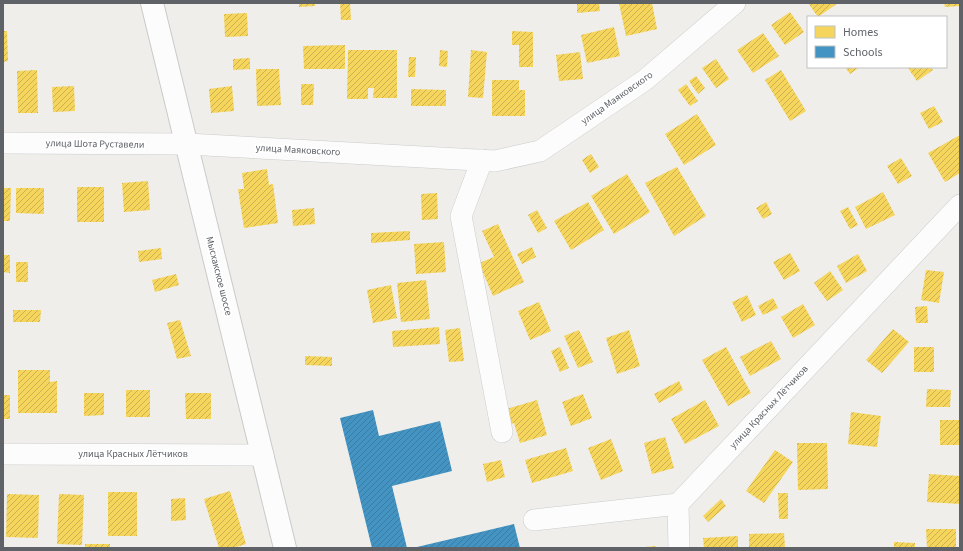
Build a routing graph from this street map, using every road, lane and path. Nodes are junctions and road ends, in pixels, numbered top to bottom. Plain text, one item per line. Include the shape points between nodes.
1 (152, 3) edge
2 (735, 3) edge
3 (3, 143) edge
4 (186, 144) junction
5 (482, 160) junction
6 (960, 205) edge
7 (502, 432) dead end
8 (3, 454) edge
9 (263, 455) junction
10 (678, 504) junction
11 (534, 520) dead end
12 (285, 548) edge
13 (679, 548) edge

1 - 4 street, Мысхакское шоссе
2 - 5 street, улица Маяковского via 645,80 540,151 495,161
3 - 4 street, улица Шота Руставели
4 - 5 street, улица Маяковского
4 - 9 street, Мысхакское шоссе
5 - 7 street via 461,216
6 - 10 street, улица Красных Лётчиков
8 - 9 street, улица Красных Лётчиков
9 - 12 street, Мысхакское шоссе
10 - 11 street
10 - 13 street

